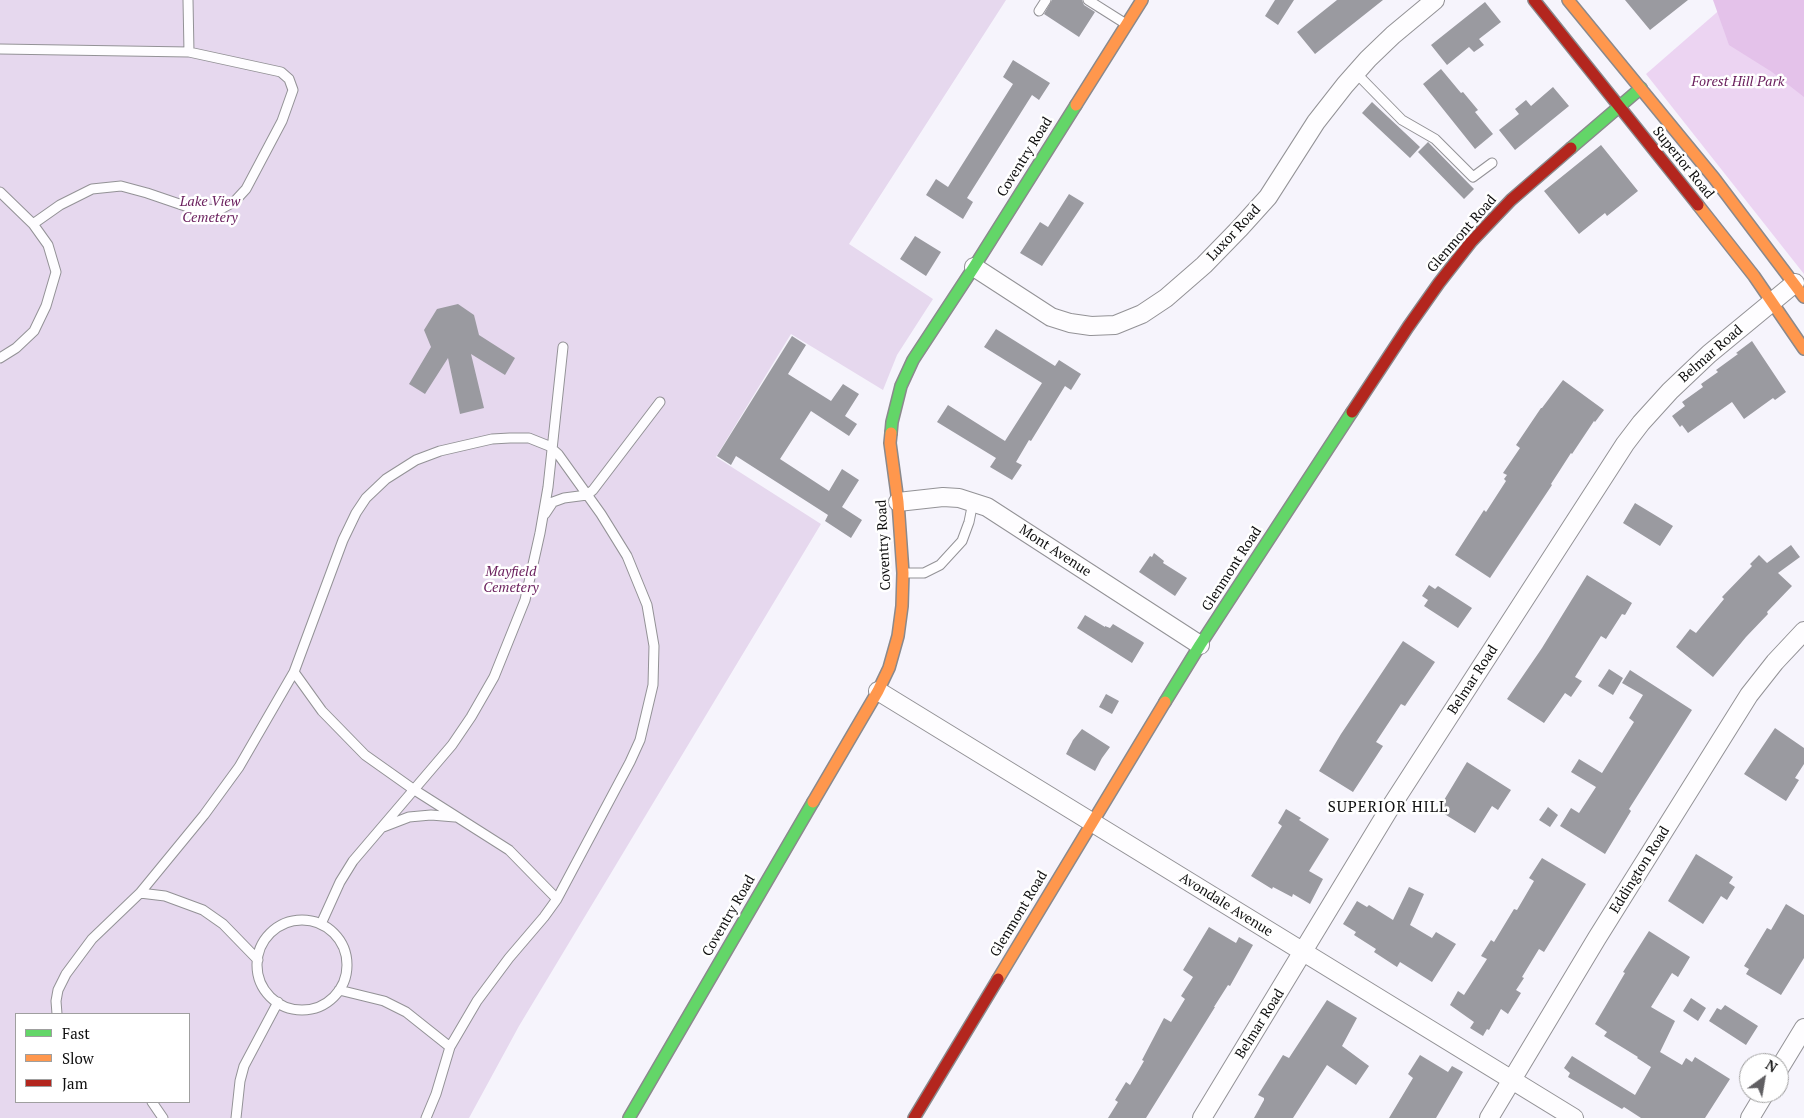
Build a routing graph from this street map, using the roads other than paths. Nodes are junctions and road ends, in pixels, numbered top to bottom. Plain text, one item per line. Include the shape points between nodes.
1 (188, 0) edge
2 (1046, 0) edge
3 (1088, 0) edge
4 (1142, 0) edge
5 (1435, 0) edge
6 (1534, 0) edge
7 (1568, 0) edge
8 (1039, 11) dead end
9 (1127, 25) junction
10 (0, 49) edge
11 (189, 52) junction
12 (1356, 73) junction
13 (1641, 88) junction
14 (1619, 106) junction
15 (1492, 163) dead end
16 (0, 192) edge
17 (33, 224) junction
18 (974, 267) junction
19 (1799, 290) edge
20 (1773, 301) junction
21 (563, 347) dead end
22 (1804, 349) edge
23 (0, 358) edge
24 (660, 402) dead end
25 (551, 448) junction
26 (587, 495) junction
27 (898, 502) junction
28 (973, 502) junction
29 (543, 516) junction
30 (903, 574) junction
31 (1804, 633) edge
32 (1200, 645) junction
33 (294, 672) junction
34 (878, 691) junction
35 (413, 789) junction
36 (462, 818) junction
37 (1093, 822) junction
38 (378, 829) junction
39 (140, 893) junction
40 (557, 899) junction
41 (321, 924) junction
42 (1303, 953) junction
43 (258, 960) junction
44 (339, 990) junction
45 (278, 1002) junction
46 (57, 1013) edge
47 (1804, 1028) edge
48 (450, 1047) junction
49 (1789, 1053) edge
50 (1512, 1080) junction
51 (153, 1103) edge
52 (1759, 1103) edge
53 (163, 1118) edge
54 (236, 1118) edge
55 (426, 1118) edge
56 (629, 1118) edge
57 (914, 1118) edge
58 (1202, 1118) edge
59 (1489, 1118) edge
60 (1574, 1118) edge
61 (1750, 1118) edge

1 - 11 lane
2 - 8 lane
3 - 9 lane
4 - 9 street, Coventry Road
5 - 12 street, Luxor Road
6 - 14 street, Superior Road
7 - 13 street, Superior Road
9 - 18 street, Coventry Road
10 - 11 lane
11 - 17 lane via 281,72 290,79 293,90 282,121 246,189 234,202 219,210 191,208 121,186 92,190 60,205
12 - 15 lane via 1402,120 1435,138 1473,177
12 - 18 street, Luxor Road via 1316,122 1268,196 1240,228 1204,265 1142,314 1115,325 1070,323 1051,317
13 - 14 street, Glenmont Road
13 - 19 street, Superior Road
14 - 20 street, Superior Road
14 - 32 street, Glenmont Road via 1511,200 1438,283
16 - 17 lane
17 - 23 lane via 48,244 56,272 34,332
18 - 27 street, Coventry Road via 917,354 901,386 894,408 890,443
19 - 20 street, Belmar Road
20 - 22 street, Superior Road
20 - 42 street, Belmar Road via 1709,354 1641,423 1388,812
21 - 25 lane
24 - 26 lane
25 - 26 lane
25 - 29 lane
25 - 33 lane via 529,438 492,439 440,451 416,460 386,478 366,498 343,540
26 - 29 lane via 553,502
26 - 40 lane via 627,556 647,605 654,646 653,685 640,740
27 - 28 street, Mont Avenue via 943,497
27 - 30 street, Coventry Road
28 - 30 lane via 962,541 940,565 924,573
28 - 32 street, Mont Avenue via 995,512
29 - 35 lane via 525,600 494,677 452,745
30 - 34 street, Coventry Road via 898,636
31 - 50 street, Eddington Road via 1749,695
32 - 37 street, Glenmont Road
33 - 35 lane via 322,711 365,754
33 - 39 lane via 239,767
34 - 37 street, Avondale Avenue
34 - 56 street, Coventry Road
35 - 36 lane
35 - 38 lane
36 - 38 lane via 408,816
36 - 40 lane via 510,850
37 - 42 street, Avondale Avenue
37 - 57 street, Glenmont Road
38 - 41 lane via 340,882
39 - 43 lane via 165,896 203,910 223,924
39 - 46 lane via 92,939 66,974 58,990
40 - 48 lane via 477,1001
41 - 43 lane via 302,920 275,928 265,938
41 - 44 lane via 340,939 346,953 347,968
42 - 50 street, Avondale Avenue
42 - 58 street, Belmar Road
43 - 45 lane via 260,981
44 - 45 lane via 324,1005 309,1009 294,1009
44 - 48 lane via 384,1001 406,1012
45 - 54 lane via 244,1066
47 - 49 street
48 - 55 lane
50 - 59 street, Eddington Road
50 - 60 street, Avondale Avenue
51 - 53 lane
52 - 61 street

